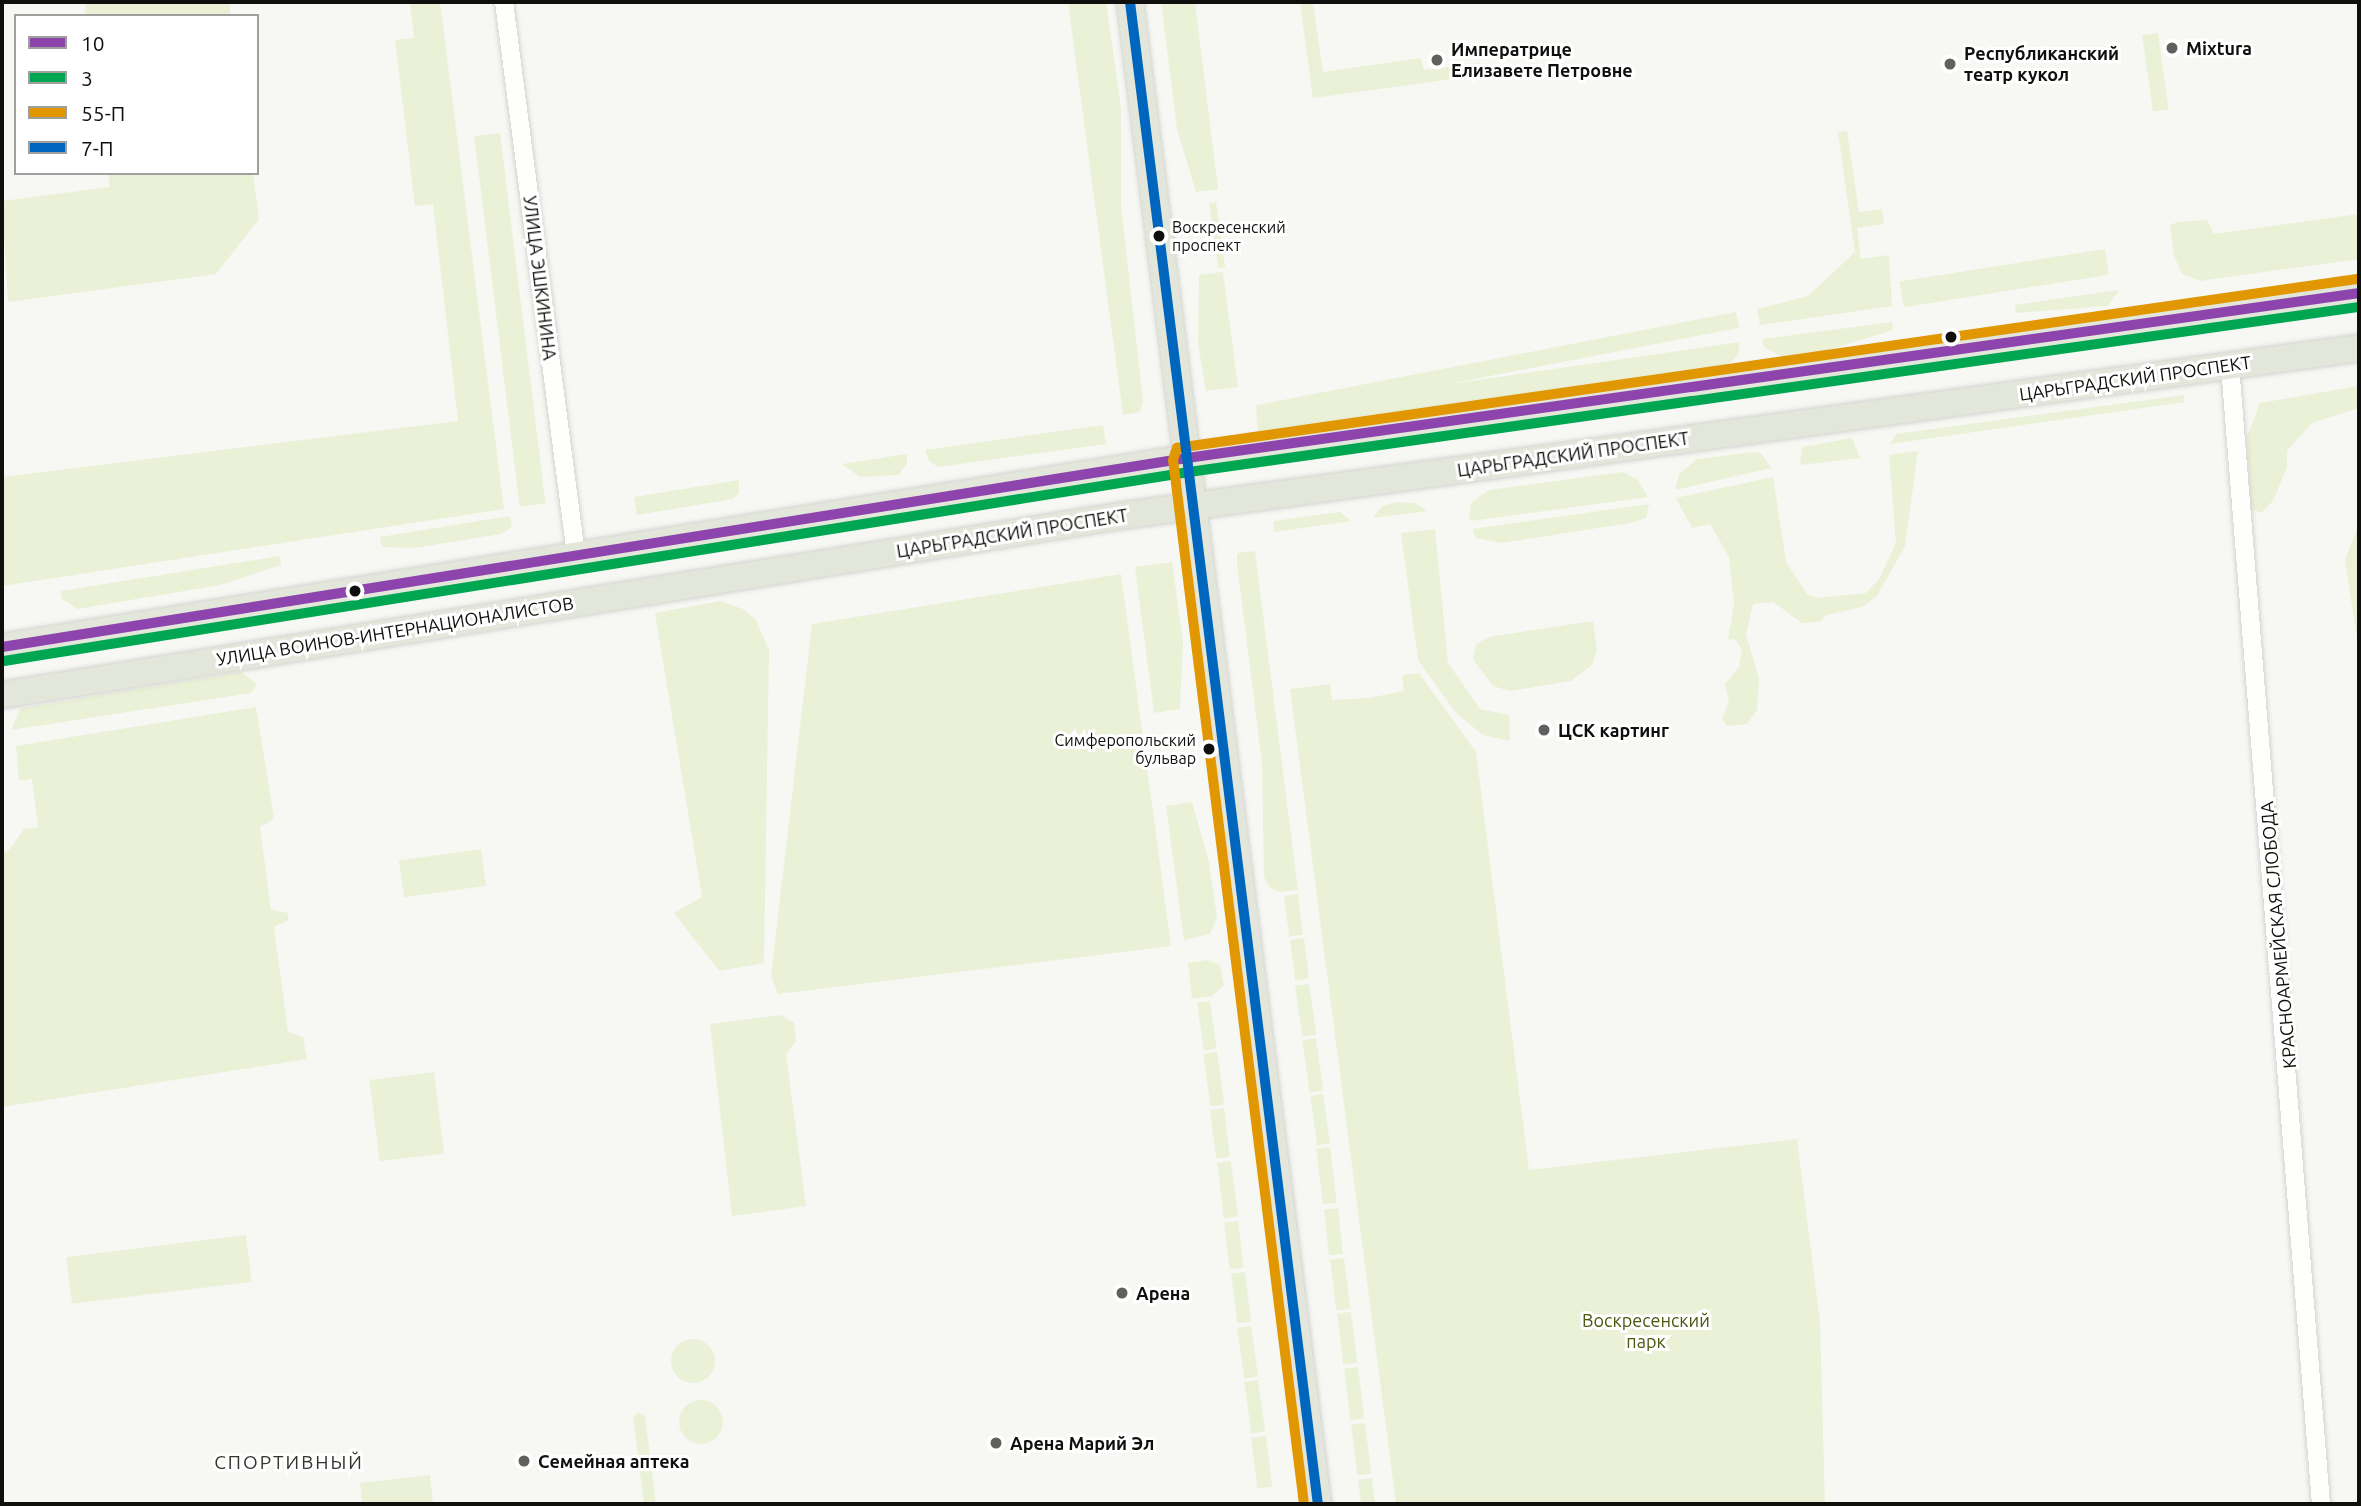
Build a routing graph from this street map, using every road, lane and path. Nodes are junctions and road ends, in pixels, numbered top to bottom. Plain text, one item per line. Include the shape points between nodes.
1 (504, 2) edge
2 (1130, 2) edge
3 (2359, 293) edge
4 (2359, 348) edge
5 (2230, 366) junction
6 (1187, 458) junction
7 (1193, 506) junction
8 (576, 555) junction
9 (788, 567) joint
10 (2, 648) edge
11 (2, 695) edge
12 (1318, 1504) edge
13 (2321, 1504) edge

1 - 8 street, УЛИЦА ЭШКИНИНА
2 - 6 main road
3 - 6 main road
4 - 5 main road, ЦАРЬГРАДСКИЙ ПРОСПЕКТ
5 - 7 main road, ЦАРЬГРАДСКИЙ ПРОСПЕКТ
5 - 13 street, КРАСНОАРМЕЙСКАЯ СЛОБОДА
6 - 7 main road
6 - 8 main road
7 - 9 main road, ЦАРЬГРАДСКИЙ ПРОСПЕКТ
7 - 12 main road
8 - 10 main road
9 - 11 main road, УЛИЦА ВОИНОВ-ИНТЕРНАЦИОНАЛИСТОВ

